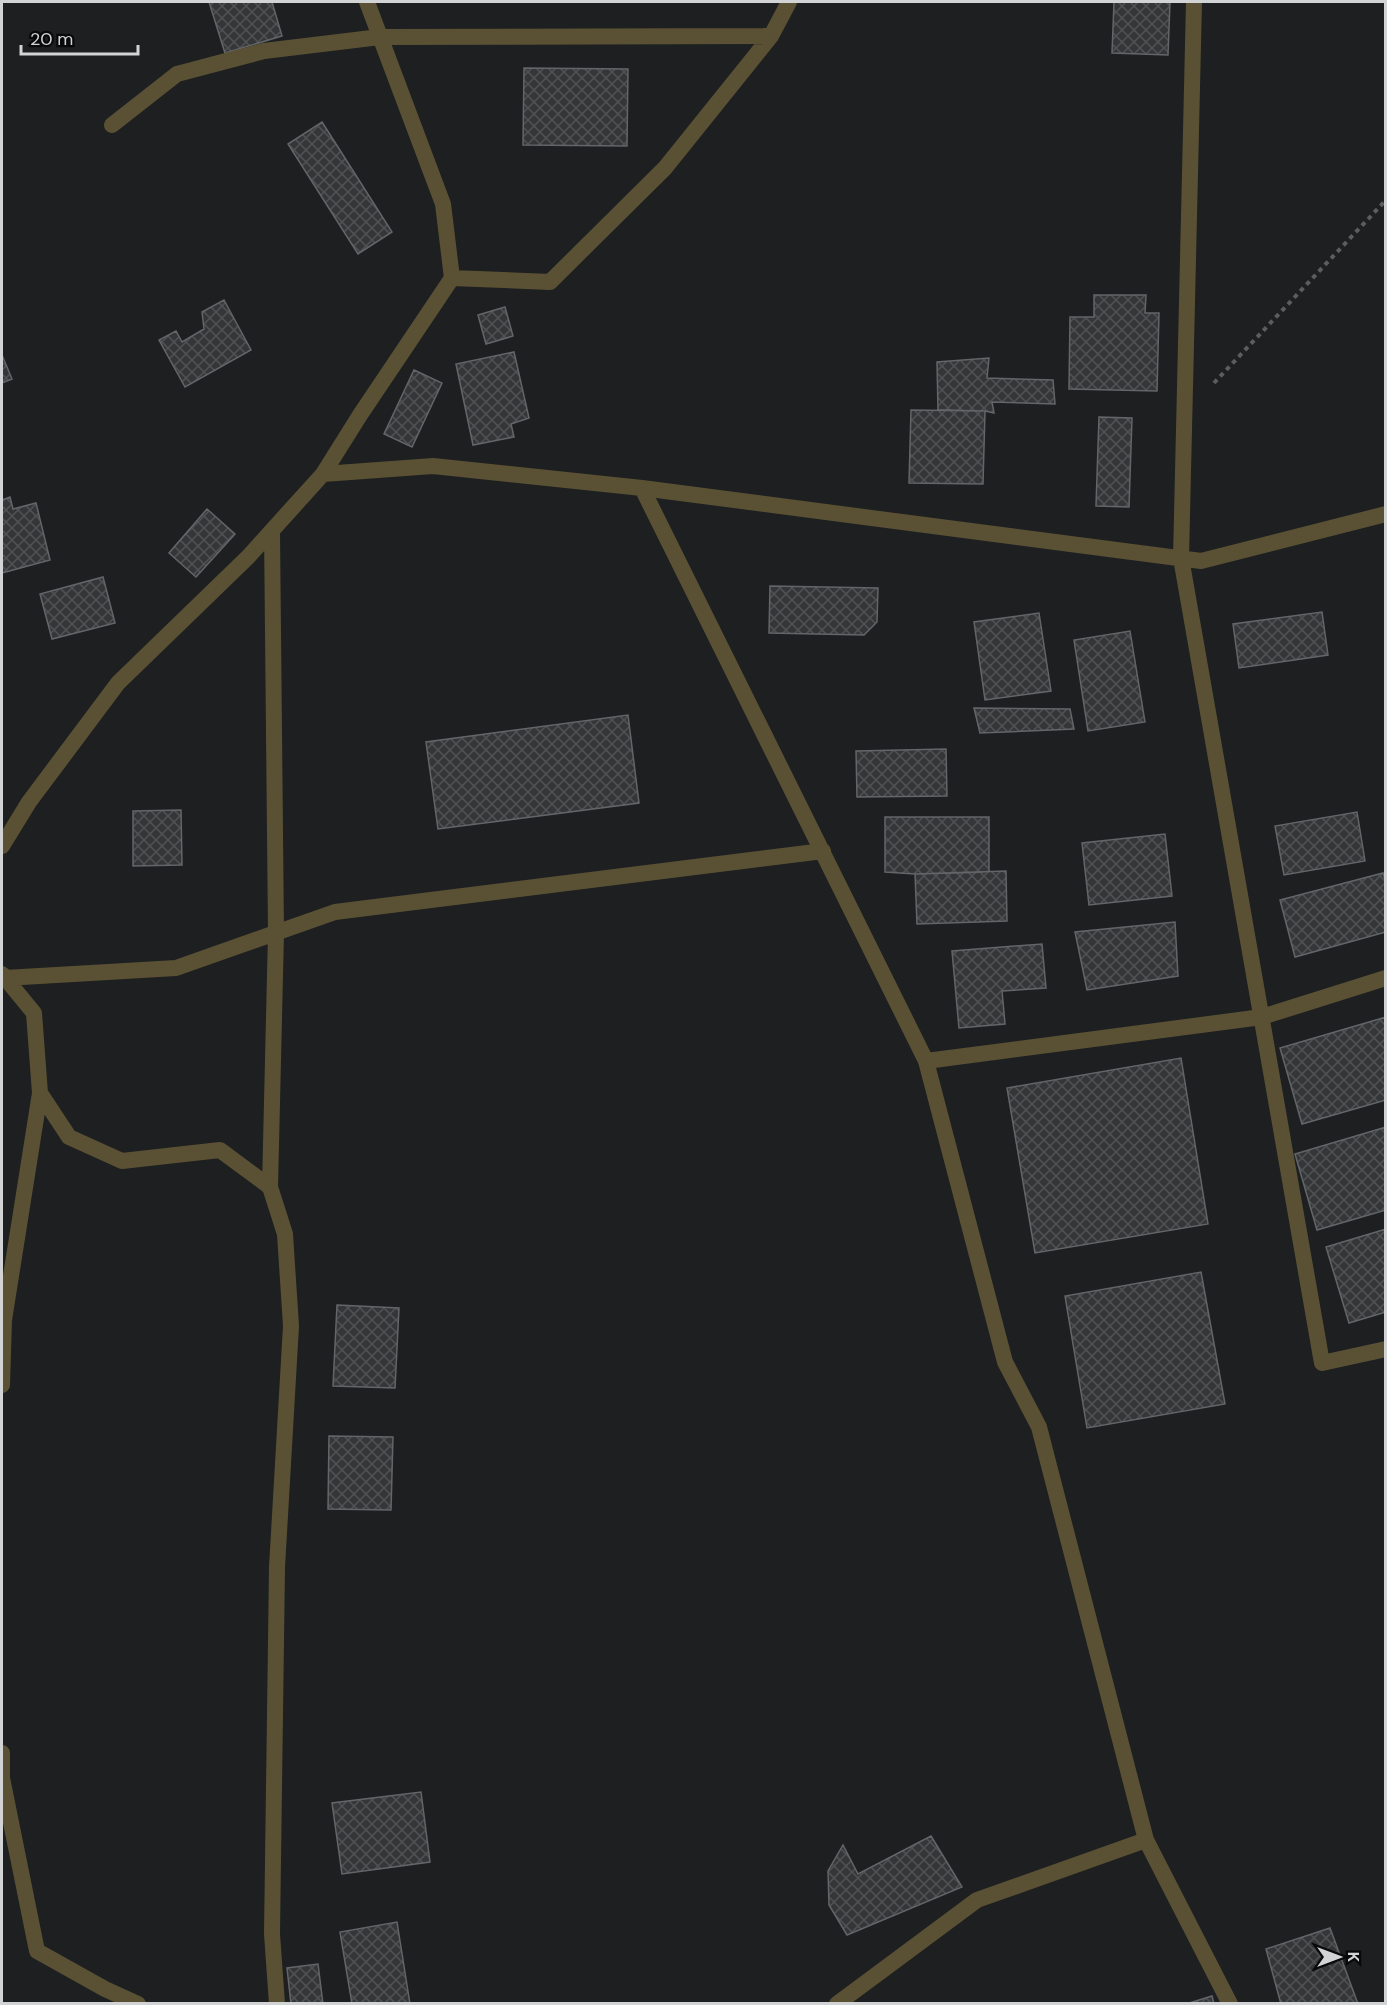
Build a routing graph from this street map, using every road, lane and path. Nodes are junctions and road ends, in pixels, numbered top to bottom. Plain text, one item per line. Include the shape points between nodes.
1 (367, 2) edge
2 (789, 2) edge
3 (1194, 2) edge
4 (771, 36) junction
5 (380, 37) junction
6 (112, 125) dead end
7 (1386, 200) edge
8 (452, 278) junction
9 (1185, 414) junction
10 (323, 474) junction
11 (642, 488) junction
12 (1386, 514) edge
13 (272, 531) junction
14 (1181, 558) junction
15 (2, 846) edge
16 (823, 851) junction
17 (276, 933) junction
18 (3, 976) edge
19 (1386, 978) edge
20 (1262, 1017) junction
21 (926, 1061) junction
22 (40, 1093) junction
23 (270, 1187) junction
24 (1386, 1349) edge
25 (2, 1385) edge
26 (2, 1752) edge
27 (1146, 1840) junction
28 (138, 2004) edge
29 (277, 2004) edge
30 (837, 2004) edge
31 (1230, 2004) edge

1 - 5 street
2 - 4 street
3 - 9 street
4 - 5 street
4 - 8 street via 665,168 550,282
5 - 6 street via 264,51 177,74
5 - 8 street via 443,204
7 - 9 path
8 - 10 street
9 - 14 street
10 - 11 street via 433,466
10 - 13 street
11 - 14 street
11 - 16 street
12 - 14 street via 1201,561
13 - 15 street via 118,683 29,802
13 - 17 street
14 - 20 street
16 - 17 street via 335,912
16 - 21 street
17 - 18 street via 176,968
17 - 23 street
18 - 22 street via 34,1013
19 - 20 street
20 - 21 street
20 - 24 street via 1322,1363
21 - 27 street via 1005,1362 1039,1427
22 - 23 street via 69,1137 122,1161 220,1150
22 - 25 street via 4,1320
23 - 29 street via 285,1234 291,1326 277,1568 272,1934
26 - 28 street via 2,1778 37,1951
27 - 30 street via 977,1900
27 - 31 street

